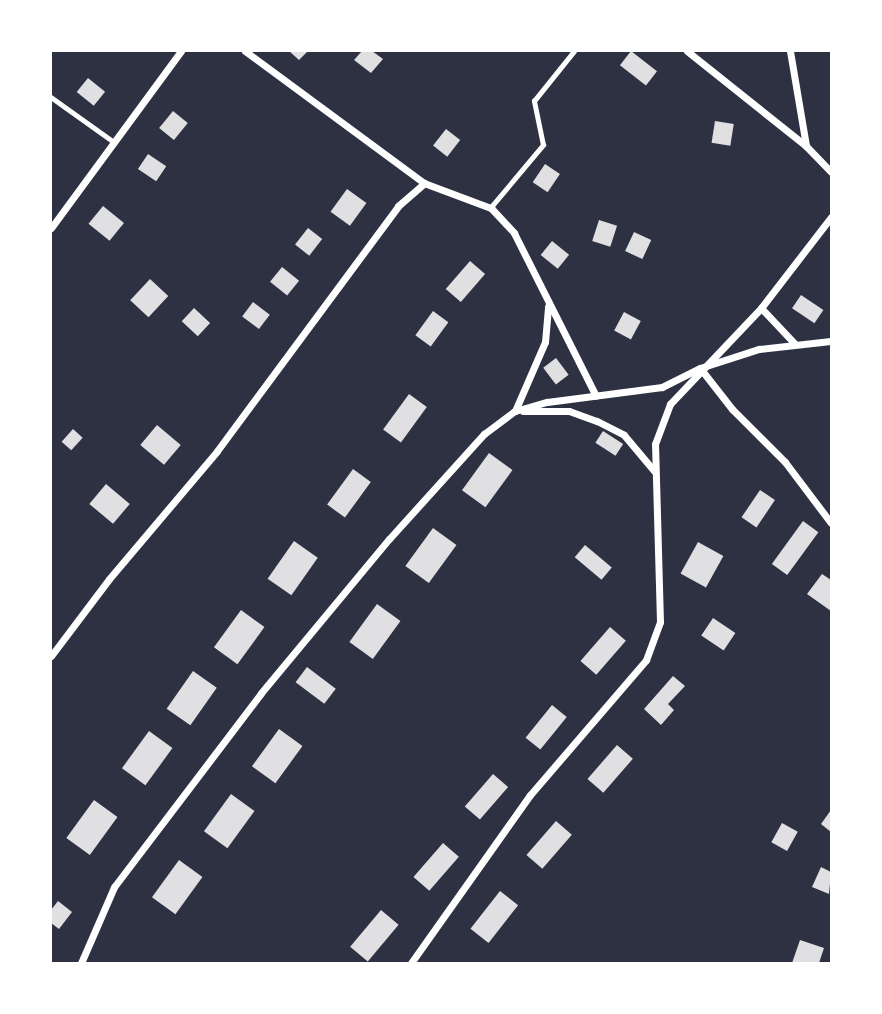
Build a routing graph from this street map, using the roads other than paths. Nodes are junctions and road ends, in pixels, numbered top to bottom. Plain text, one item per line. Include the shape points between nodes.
1 (181, 51) edge
2 (245, 51) edge
3 (574, 51) edge
4 (687, 51) edge
5 (790, 51) edge
6 (51, 97) edge
7 (114, 142) junction
8 (806, 146) junction
9 (831, 172) edge
10 (424, 183) junction
11 (491, 208) junction
12 (831, 217) edge
13 (51, 228) edge
14 (548, 305) junction
15 (761, 309) junction
16 (831, 341) edge
17 (795, 344) junction
18 (701, 368) junction
19 (596, 396) junction
20 (515, 411) junction
21 (654, 472) junction
22 (831, 523) edge
23 (51, 656) edge
24 (81, 963) edge
25 (411, 963) edge

1 - 7 street
2 - 10 street
3 - 11 lane via 534,101 543,145
4 - 8 street
5 - 8 street
6 - 7 lane
7 - 13 street
8 - 9 street
10 - 11 street
10 - 23 street via 398,206 218,451 109,579
11 - 14 street via 514,233
12 - 15 street
14 - 19 street
14 - 20 street via 545,342
15 - 17 street
15 - 18 street
16 - 17 street
17 - 18 street via 759,349
18 - 19 street via 662,387
18 - 21 street via 670,404 655,444
18 - 22 street via 732,408 785,462
19 - 20 street
20 - 21 street via 569,411 597,421 624,435
20 - 24 street via 484,434 389,539 261,693 114,887
21 - 25 street via 660,622 646,660 530,795

